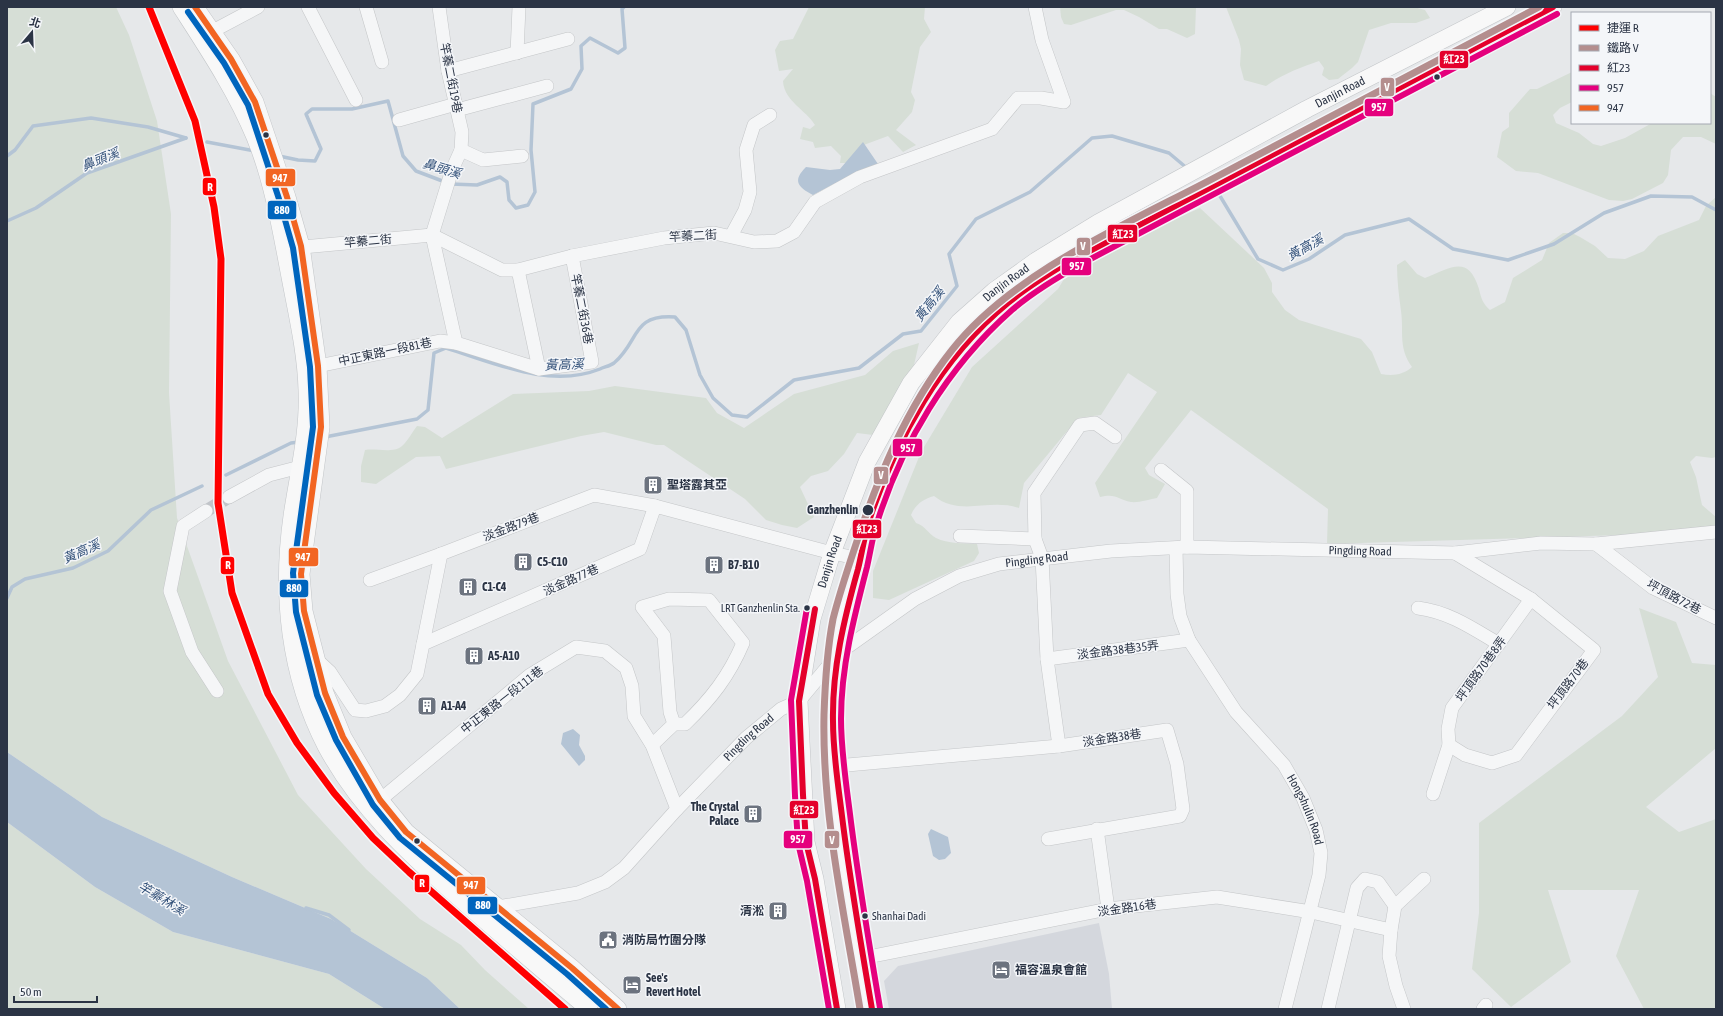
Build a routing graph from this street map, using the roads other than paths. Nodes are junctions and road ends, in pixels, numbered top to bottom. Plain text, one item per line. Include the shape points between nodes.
1 (181, 7) edge
2 (196, 7) edge
3 (258, 7) edge
4 (308, 7) edge
5 (366, 7) edge
6 (439, 7) edge
7 (519, 7) edge
8 (1035, 7) edge
9 (1507, 7) edge
10 (1553, 7) edge
11 (212, 32) junction
12 (568, 39) dead end
13 (517, 53) junction
14 (382, 62) dead end
15 (448, 71) junction
16 (548, 86) dead end
17 (356, 100) dead end
18 (456, 107) junction
19 (770, 116) dead end
20 (399, 120) dead end
21 (261, 137) junction
22 (461, 150) junction
23 (522, 156) dead end
24 (432, 235) junction
25 (731, 236) junction
26 (293, 248) junction
27 (572, 256) junction
28 (518, 270) junction
29 (456, 343) junction
30 (592, 362) joint
31 (318, 366) junction
32 (538, 369) junction
33 (314, 426) junction
34 (1115, 437) dead end
35 (300, 467) junction
36 (1160, 470) dead end
37 (229, 497) tunnel mouth
38 (654, 506) junction
39 (206, 511) tunnel mouth
40 (1716, 532) edge
41 (960, 536) dead end
42 (1035, 539) junction
43 (1596, 544) junction
44 (1181, 548) junction
45 (832, 553) junction
46 (1455, 553) junction
47 (441, 554) junction
48 (1042, 558) junction
49 (861, 559) junction
50 (370, 580) dead end
51 (1531, 599) junction
52 (1418, 608) dead end
53 (1716, 618) edge
54 (1189, 640) junction
55 (423, 644) junction
56 (1499, 644) junction
57 (839, 653) junction
58 (315, 658) junction
59 (1047, 659) junction
60 (217, 691) dead end
61 (799, 701) junction
62 (674, 724) junction
63 (652, 745) junction
64 (1448, 745) junction
65 (1059, 746) junction
66 (836, 766) junction
67 (1434, 794) dead end
68 (380, 800) junction
69 (677, 809) junction
70 (1097, 829) junction
71 (1048, 839) dead end
72 (1424, 879) dead end
73 (1395, 906) junction
74 (498, 907) junction
75 (1108, 909) junction
76 (1311, 912) junction
77 (1349, 920) junction
78 (486, 921) junction
79 (1390, 930) junction
80 (863, 958) junction
81 (589, 1009) edge
82 (618, 1009) edge
83 (837, 1009) edge
84 (872, 1009) edge
85 (1285, 1009) edge
86 (1328, 1009) edge
87 (1404, 1009) edge

1 - 21 main road
2 - 11 main road
3 - 11 street
4 - 17 street
5 - 14 street
6 - 15 street, 竿蓁二街19巷
7 - 13 street
8 - 25 street, 竿蓁二街 via 1042,40 1064,102 1018,98 992,129 860,177 815,202 794,232 777,241 754,242
9 - 45 main road, Danjin Road via 1307,109 1098,223 1036,261 994,291 959,322 911,383 867,462
10 - 49 main road, Danjin Road via 1087,251 1008,303 951,361 930,392 895,455 870,517
11 - 21 main road via 255,102
12 - 13 street
13 - 15 street
15 - 18 street, 竿蓁二街19巷
16 - 18 street
18 - 20 street
18 - 22 street, 竿蓁二街19巷 via 462,132
19 - 25 street via 754,125 746,150 750,192 745,210
21 - 26 main road via 281,199
22 - 23 street via 483,160
22 - 24 street, 竿蓁二街19巷 via 452,170
24 - 26 street, 竿蓁二街
24 - 28 street, 竿蓁二街 via 502,270
24 - 29 street
25 - 27 street, 竿蓁二街 via 714,233 664,238
26 - 31 main road
26 - 33 main road via 302,343
27 - 28 street, 竿蓁二街
27 - 30 street, 竿蓁二街36巷
28 - 32 street
29 - 31 street, 中正東路一段81巷 via 440,341
29 - 32 street, 中正東路一段81巷
30 - 32 street, 中正東路一段81巷
31 - 33 main road
33 - 35 main road
33 - 58 main road via 314,478 301,574 304,611
34 - 42 street via 1095,424 1080,425 1034,493
35 - 37 street via 269,475
35 - 78 main road via 290,542 288,612 295,658 309,706 326,745 368,809 393,837
36 - 44 street, Hongshulin Road via 1187,491
38 - 45 street
38 - 47 street, 淡金路79巷 via 594,495
38 - 55 street, 淡金路77巷 via 640,549
39 - 60 street via 183,526 170,591 192,652
40 - 43 street, Pingding Road
41 - 42 street
42 - 48 street
43 - 46 street, Pingding Road via 1541,543
43 - 53 street, 坪頂路72巷 via 1653,588
44 - 46 street, Pingding Road
44 - 48 street, Pingding Road
44 - 54 street, Hongshulin Road via 1177,594 1180,616
45 - 49 street
45 - 61 main road, Danjin Road via 812,619
46 - 51 street, 坪頂路70巷
47 - 50 street, 淡金路79巷
47 - 55 street
48 - 57 street, Pingding Road via 999,564 959,576 916,599
48 - 59 street
49 - 57 main road, Danjin Road
51 - 56 street, 坪頂路70巷8弄
51 - 64 street, 坪頂路70巷 via 1594,650 1516,755 1492,763 1465,755
52 - 56 street via 1434,610 1459,619
54 - 59 street, 淡金路38巷35弄
54 - 76 street, Hongshulin Road via 1236,712 1284,765 1303,798 1316,830 1321,853
55 - 58 street via 417,674 400,695 386,706 366,711 355,710 330,672
56 - 64 street, 坪頂路70巷8弄 via 1452,708
57 - 61 street, Pingding Road
57 - 66 main road, Danjin Road via 833,708
58 - 68 main road via 325,693 343,737
59 - 65 street
61 - 69 street, Pingding Road via 781,709 746,738
61 - 83 main road, Danjin Road via 806,842 815,879
62 - 62 street via 670,712 664,636 642,607 669,599 709,600 743,642 732,668 704,705 685,724
62 - 63 street
63 - 68 street, 中正東路一段111巷 via 634,716 632,686 626,668 605,651 576,647 530,675
63 - 69 street, 中正東路一段111巷
64 - 67 street
65 - 66 street, 淡金路38巷
65 - 70 street, 淡金路38巷 via 1167,730 1180,764 1183,809 1180,816
66 - 80 main road, Danjin Road via 846,852
68 - 74 main road via 406,832
69 - 74 street, Pingding Road via 624,868 605,882 578,893
70 - 71 street, 淡金路38巷
70 - 75 street
72 - 73 street
73 - 77 street via 1378,882 1365,879 1357,888
73 - 79 street
74 - 78 street
74 - 82 main road
75 - 76 street, 淡金路16巷 via 1217,897
75 - 80 street, 淡金路16巷
76 - 77 street, 淡金路16巷
76 - 85 street, Hongshulin Road
77 - 79 street, 淡金路16巷
77 - 86 street
78 - 81 main road
79 - 87 street via 1389,956
80 - 84 main road, Danjin Road

